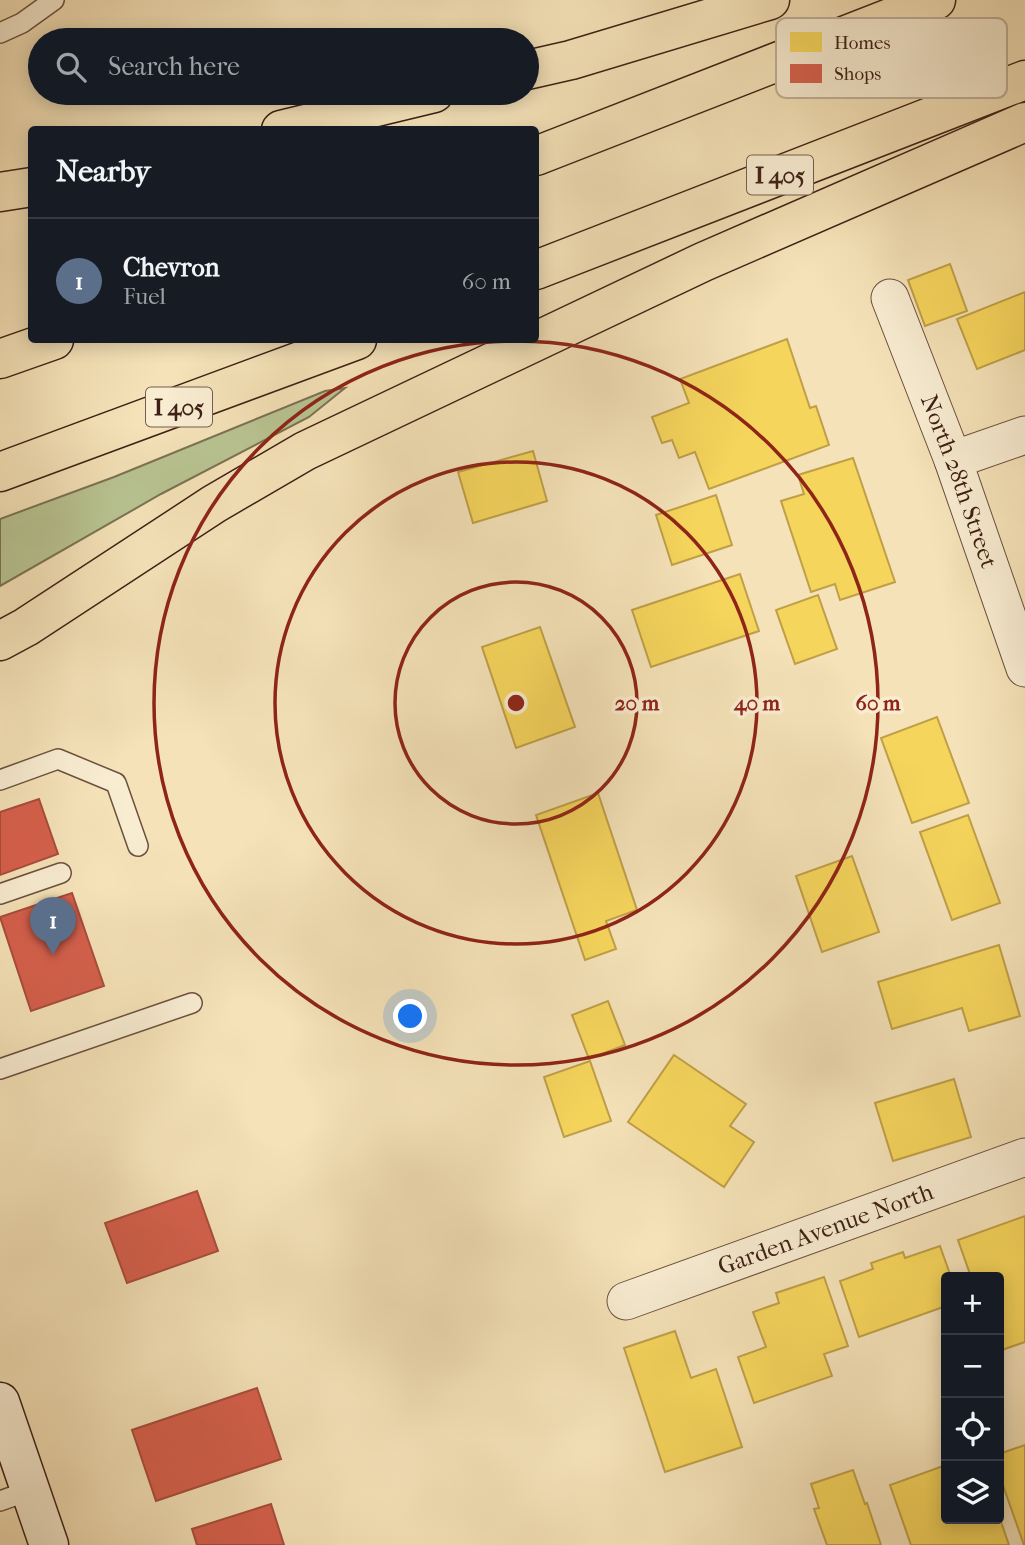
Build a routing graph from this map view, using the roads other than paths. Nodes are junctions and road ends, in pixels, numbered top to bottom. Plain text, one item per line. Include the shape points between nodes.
1 (54, 0) edge
2 (770, 0) edge
3 (936, 0) edge
4 (890, 18) edge
5 (0, 33) edge
6 (776, 62) edge
7 (539, 68) edge
8 (1025, 80) edge
9 (1007, 87) edge
10 (979, 98) edge
11 (384, 105) edge
12 (1025, 122) edge
13 (298, 126) edge
14 (539, 155) edge
15 (28, 188) edge
16 (0, 192) edge
17 (539, 269) edge
18 (890, 298) dead end
19 (539, 340) edge
20 (45, 343) edge
21 (349, 343) edge
22 (533, 343) edge
23 (0, 359) edge
24 (1025, 435) edge
25 (953, 460) junction
26 (0, 472) edge
27 (0, 641) edge
28 (1025, 668) edge
29 (0, 780) edge
30 (138, 846) dead end
31 (61, 873) dead end
32 (0, 894) edge
33 (192, 1003) dead end
34 (0, 1069) edge
35 (1025, 1157) edge
36 (626, 1301) dead end
37 (3, 1421) edge
38 (15, 1496) edge
39 (49, 1545) edge

1 - 5 lane
2 - 7 highway
3 - 4 highway
6 - 14 highway
8 - 9 highway, I 405
10 - 17 highway, I 405
11 - 13 highway
12 - 19 highway via 703,262
15 - 16 highway
18 - 25 street, North 28th Street
20 - 23 highway
21 - 26 highway, I 405
22 - 27 highway via 248,482
24 - 25 street
25 - 28 street, North 28th Street
29 - 30 lane via 58,759 116,783
31 - 32 lane
33 - 34 lane
35 - 36 street, Garden Avenue North
37 - 38 street
38 - 39 street

